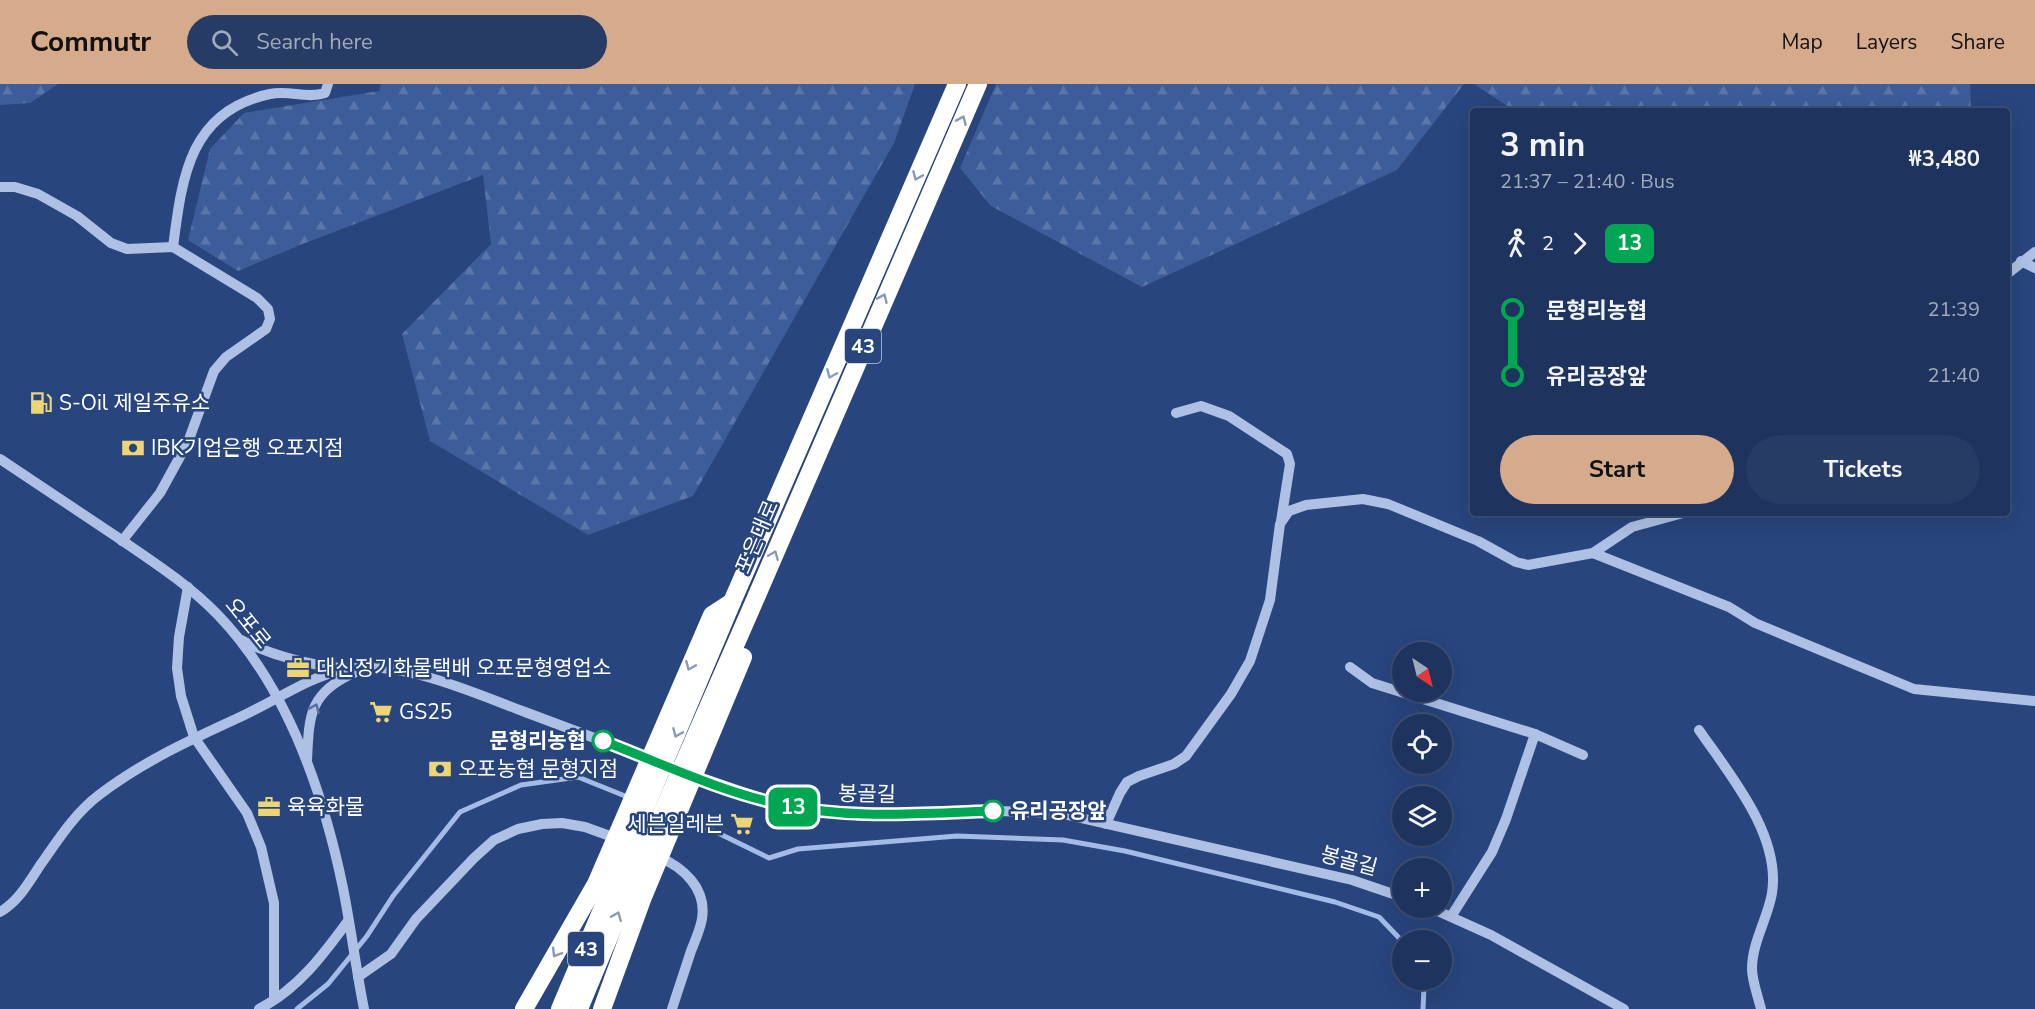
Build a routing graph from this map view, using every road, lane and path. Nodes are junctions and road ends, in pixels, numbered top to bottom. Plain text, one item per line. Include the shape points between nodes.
1 (328, 84) edge
2 (957, 84) edge
3 (978, 84) edge
4 (0, 187) edge
5 (173, 248) junction
6 (2035, 252) edge
7 (2022, 261) junction
8 (2035, 268) edge
9 (2010, 271) edge
10 (1176, 413) dead end
11 (0, 459) edge
12 (1672, 516) edge
13 (1280, 524) junction
14 (122, 541) junction
15 (1593, 553) junction
16 (188, 587) junction
17 (239, 639) junction
18 (364, 668) junction
19 (1350, 668) dead end
20 (346, 669) junction
21 (278, 698) junction
22 (2035, 701) edge
23 (1699, 730) dead end
24 (1535, 734) junction
25 (194, 737) junction
26 (1583, 755) dead end
27 (307, 765) junction
28 (1106, 824) junction
29 (619, 890) junction
30 (1392, 894) edge
31 (0, 912) edge
32 (1452, 915) joint
33 (348, 921) junction
34 (357, 971) junction
35 (274, 999) junction
36 (259, 1009) edge
37 (364, 1009) edge
38 (524, 1009) edge
39 (560, 1009) edge
40 (579, 1009) edge
41 (602, 1009) edge
42 (672, 1009) edge
43 (1624, 1009) edge
44 (1761, 1009) edge

1 - 5 street via 325,93 316,96 272,94 244,102 220,116 204,132 181,189
2 -> 29 highway, 포은대로 / 43 via 732,602 711,615
29 -> 3 highway, 포은대로 / 43 via 753,634 751,609
4 - 5 street via 38,194 77,216 111,243 127,249
5 - 14 street via 257,298 268,309 270,319 266,329 226,357 214,371 188,442 160,493
6 - 7 street
7 - 8 street
7 - 9 street
10 - 13 street via 1201,406 1229,416 1287,454 1290,464
11 - 14 street, 오포로
12 - 15 street via 1632,527
13 - 15 street via 1289,511 1306,505 1362,499 1388,504 1528,565
13 - 28 street via 1270,600 1250,660 1231,694 1186,756 1128,782
14 - 16 street, 오포로
15 - 22 street via 1730,607 1755,623 1914,689
16 - 17 street, 오포로
16 - 25 street via 177,668
17 - 20 street via 296,662
17 - 21 street, 오포로
18 - 20 street, 봉골길
27 -> 18 street via 313,708 332,685
18 - 28 street, 봉골길 via 396,670 442,681 778,804 863,816 1031,811
19 - 24 street via 1372,683
20 - 21 street, 봉골길 via 323,675
21 - 25 street, 봉골길
21 - 27 street, 오포로
23 - 44 street via 1748,801 1772,856 1772,893 1752,968
24 - 26 street
24 - 32 street via 1492,852
25 - 31 street, 봉골길 via 97,796 66,829 22,892
25 - 35 street via 246,813 261,847 274,903
27 - 33 street, 오포로 via 330,835
28 - 30 street, 봉골길 via 1352,880
29 -> 38 highway
29 - 39 highway, 43
40 -> 29 highway, 43
29 - 41 highway
32 - 43 street
33 - 34 street, 오포로
33 - 35 street via 315,965
34 - 37 street, 오포로
34 - 42 street via 391,954 416,919 494,840 518,829 562,823 585,827 673,862 690,877 699,892 702,920
35 - 36 street

